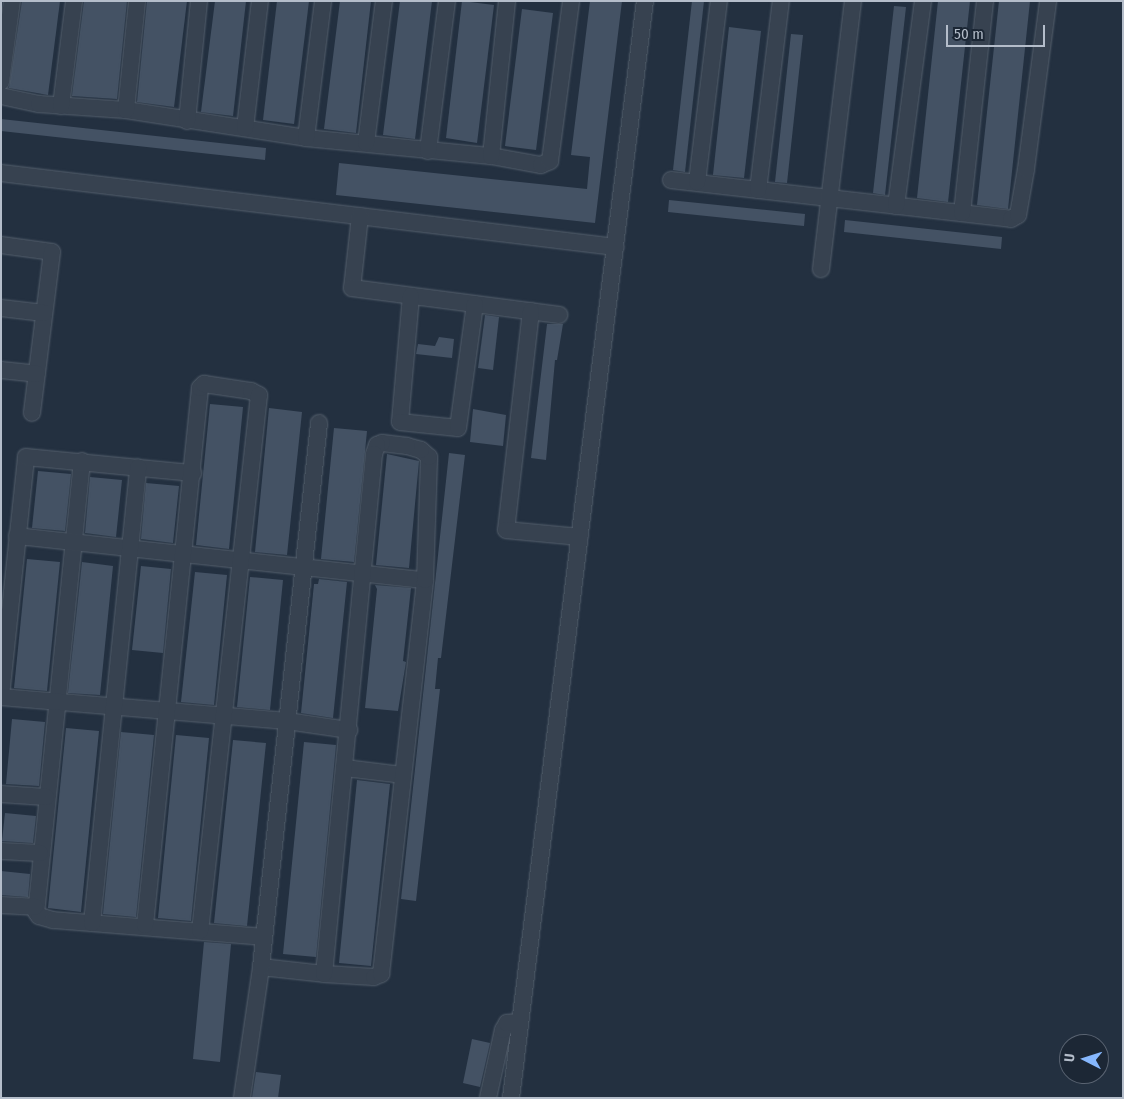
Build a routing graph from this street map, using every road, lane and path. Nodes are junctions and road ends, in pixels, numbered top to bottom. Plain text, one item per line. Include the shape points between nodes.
1 (12, 1) edge
2 (74, 1) edge
3 (137, 1) edge
4 (199, 1) edge
5 (260, 1) edge
6 (323, 1) edge
7 (384, 1) edge
8 (447, 1) edge
9 (508, 1) edge
10 (570, 1) edge
11 (645, 1) edge
12 (719, 1) edge
13 (781, 1) edge
14 (853, 1) edge
15 (923, 1) edge
16 (985, 1) edge
17 (1048, 1) edge
18 (1, 82) edge
19 (1, 96) edge
20 (61, 106) junction
21 (126, 110) junction
22 (187, 121) junction
23 (245, 128) junction
24 (306, 138) junction
25 (366, 143) junction
26 (428, 151) junction
27 (491, 156) junction
28 (1, 174) edge
29 (671, 180) dead end
30 (697, 182) junction
31 (758, 190) junction
32 (829, 199) junction
33 (896, 206) junction
34 (962, 213) junction
35 (360, 216) junction
36 (1, 246) edge
37 (616, 247) junction
38 (821, 269) dead end
39 (411, 296) junction
40 (475, 304) junction
41 (1, 308) edge
42 (531, 311) junction
43 (44, 313) junction
44 (559, 315) dead end
45 (1, 370) edge
46 (37, 374) junction
47 (32, 413) dead end
48 (319, 423) dead end
49 (82, 461) junction
50 (138, 467) junction
51 (193, 473) junction
52 (17, 536) junction
53 (580, 537) junction
54 (73, 542) junction
55 (131, 548) junction
56 (184, 554) junction
57 (238, 560) junction
58 (303, 567) junction
59 (365, 573) junction
60 (425, 580) junction
61 (1, 696) edge
62 (58, 702) junction
63 (112, 707) junction
64 (168, 711) junction
65 (222, 716) junction
66 (287, 722) junction
67 (349, 730) junction
68 (345, 768) junction
69 (402, 775) junction
70 (1, 794) edge
71 (46, 797) junction
72 (1, 852) edge
73 (40, 852) junction
74 (1, 905) edge
75 (35, 907) junction
76 (92, 923) junction
77 (145, 925) junction
78 (200, 931) junction
79 (262, 937) junction
80 (261, 966) junction
81 (324, 974) junction
82 (519, 1022) junction
83 (242, 1098) edge
84 (488, 1098) edge
85 (511, 1098) edge

1 - 18 street
2 - 20 street
3 - 21 street
4 - 22 street
5 - 23 street
6 - 24 street
7 - 25 street
8 - 26 street
9 - 27 street
10 - 27 street via 550,162 541,165
11 - 37 street
12 - 30 street
13 - 31 street
14 - 32 street
15 - 33 street
16 - 34 street
17 - 34 street via 1018,215 1004,220
19 - 20 street
20 - 21 street
21 - 22 street
22 - 23 street
23 - 24 street
24 - 25 street
25 - 26 street
26 - 27 street
28 - 35 street
29 - 30 street
30 - 31 street
31 - 32 street
32 - 33 street
32 - 38 street
33 - 34 street
35 - 37 street
35 - 39 street via 352,288
36 - 43 street via 52,252
37 - 53 street
39 - 40 street
39 - 40 street via 400,422 458,428
40 - 42 street
41 - 43 street
42 - 44 street
42 - 53 street via 506,530
43 - 46 street
45 - 46 street
46 - 47 street
48 - 58 street
49 - 50 street
49 - 52 street via 26,457
49 - 54 street
50 - 51 street
50 - 55 street
51 - 56 street
51 - 57 street via 202,386 256,392 259,395
52 - 54 street
52 - 61 street
53 - 82 street
54 - 55 street
54 - 62 street
55 - 56 street
55 - 63 street
56 - 57 street
56 - 64 street
57 - 58 street
57 - 65 street
58 - 59 street
58 - 66 street
59 - 60 street
59 - 60 street via 375,448 382,443 421,450 429,458
59 - 67 street
60 - 69 street
61 - 62 street
62 - 63 street
62 - 71 street
63 - 64 street
63 - 76 street
64 - 65 street
64 - 77 street
65 - 66 street
65 - 78 street
66 - 67 street
66 - 79 street
67 - 68 street
68 - 69 street
68 - 81 street
69 - 81 street via 381,974 374,977
70 - 71 street
71 - 73 street
72 - 73 street
73 - 75 street
74 - 75 street
75 - 76 street via 39,916 44,918
76 - 77 street
77 - 78 street
78 - 79 street
79 - 80 street
80 - 81 street
80 - 83 street
82 - 84 street via 507,1023 503,1030
82 - 85 street

